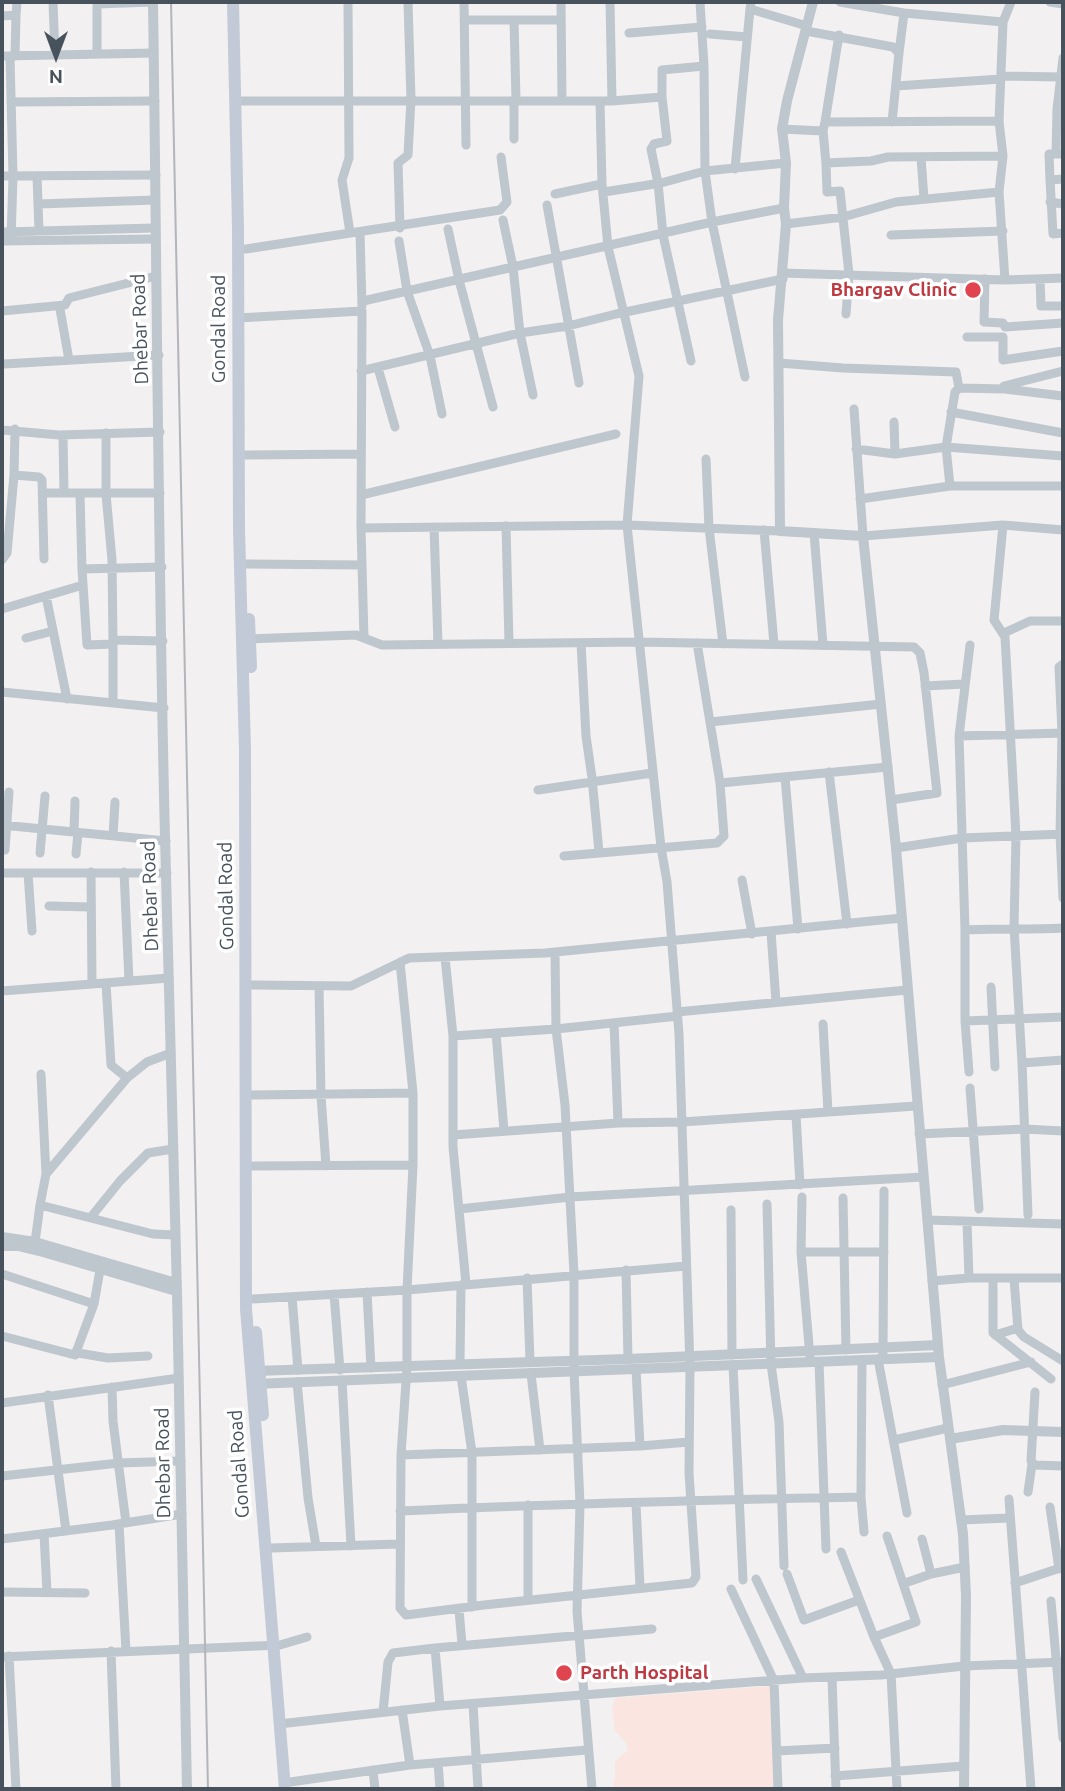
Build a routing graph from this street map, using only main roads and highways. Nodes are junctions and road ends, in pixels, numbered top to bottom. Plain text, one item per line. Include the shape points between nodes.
1 (233, 2) edge
2 (242, 2) edge
3 (242, 317) junction
4 (246, 639) junction
5 (256, 1378) junction
6 (276, 1645) junction
7 (289, 1787) edge

1 - 3 main road, Gondal Road
2 - 3 main road via 246,249
3 - 4 main road, Gondal Road
3 - 4 main road
4 - 5 main road, Gondal Road via 253,723
4 - 5 main road, Gondal Road via 246,1297
5 - 6 main road, Gondal Road
5 - 6 main road, Gondal Road
6 - 7 main road, Gondal Road

